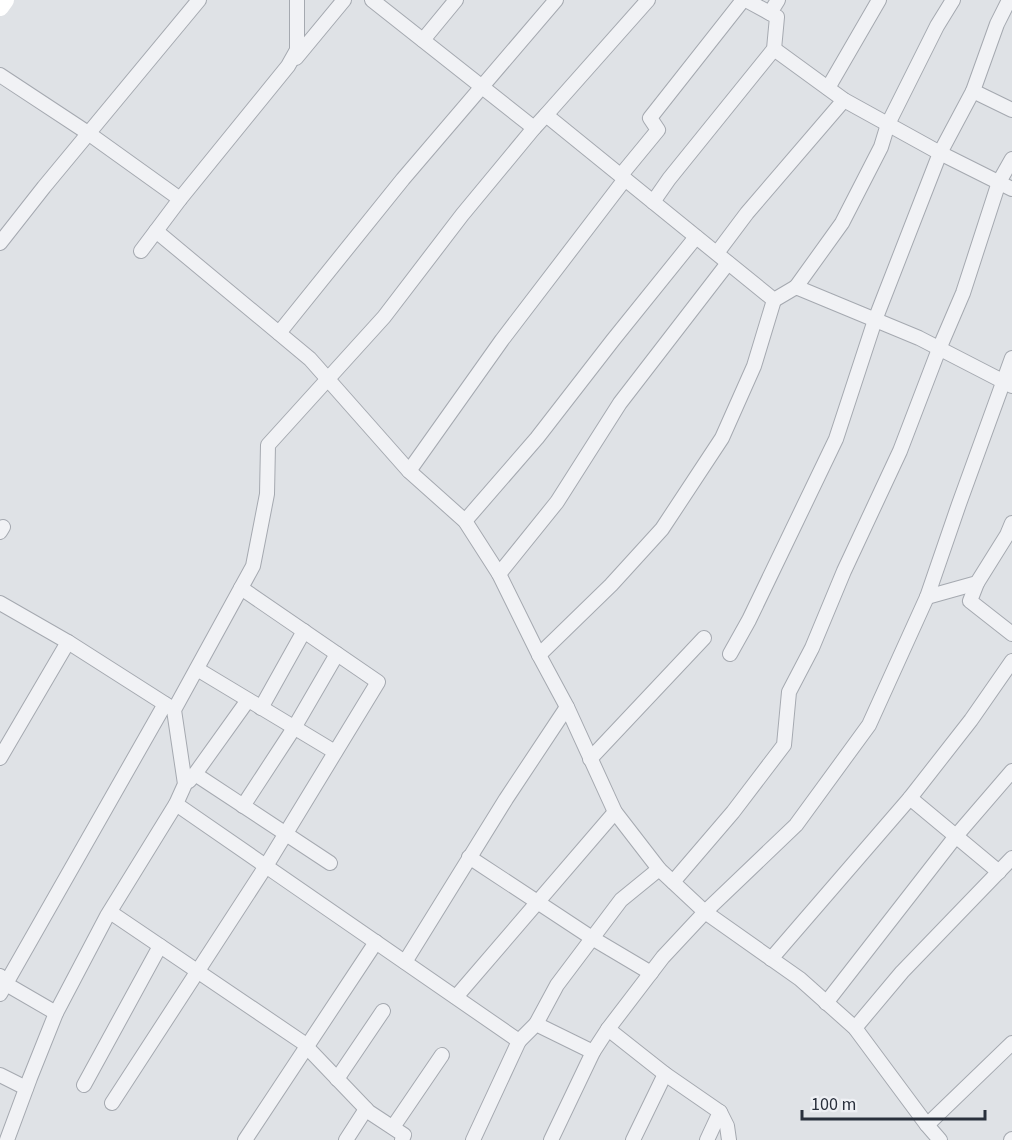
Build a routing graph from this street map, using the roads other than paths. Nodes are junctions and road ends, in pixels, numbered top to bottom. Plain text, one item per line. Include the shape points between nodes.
1 (5, 0) edge
2 (199, 0) edge
3 (297, 0) edge
4 (344, 0) edge
5 (372, 0) edge
6 (456, 0) edge
7 (556, 0) edge
8 (648, 0) edge
9 (744, 0) edge
10 (778, 0) edge
11 (879, 0) edge
12 (953, 0) edge
13 (1009, 0) edge
14 (0, 7) edge
15 (770, 14) junction
16 (423, 40) junction
17 (774, 48) junction
18 (288, 66) junction
19 (0, 75) edge
20 (482, 87) junction
21 (828, 88) junction
22 (973, 91) junction
23 (844, 100) junction
24 (1012, 110) edge
25 (546, 115) junction
26 (888, 124) junction
27 (534, 128) junction
28 (88, 134) junction
29 (940, 153) junction
30 (1012, 159) edge
31 (623, 177) junction
32 (999, 182) junction
33 (1012, 189) edge
34 (180, 199) junction
35 (653, 202) junction
36 (156, 231) junction
37 (696, 237) junction
38 (0, 243) edge
39 (141, 250) dead end
40 (717, 253) junction
41 (728, 263) junction
42 (796, 287) junction
43 (774, 300) junction
44 (874, 320) junction
45 (279, 333) junction
46 (939, 349) junction
47 (1012, 358) edge
48 (328, 380) junction
49 (1007, 384) edge
50 (409, 471) junction
51 (465, 521) junction
52 (1012, 524) edge
53 (500, 574) junction
54 (977, 583) junction
55 (241, 588) junction
56 (927, 597) junction
57 (0, 603) edge
58 (304, 631) junction
59 (1012, 634) edge
60 (704, 638) dead end
61 (68, 642) junction
62 (337, 654) junction
63 (730, 654) dead end
64 (539, 655) junction
65 (1012, 661) edge
66 (197, 669) junction
67 (248, 700) junction
68 (170, 707) junction
69 (567, 707) junction
70 (261, 708) junction
71 (294, 728) junction
72 (335, 752) junction
73 (0, 758) edge
74 (591, 759) junction
75 (1012, 771) edge
76 (190, 779) junction
77 (910, 798) junction
78 (176, 804) junction
79 (243, 806) junction
80 (615, 812) junction
81 (286, 834) junction
82 (956, 836) junction
83 (469, 857) junction
84 (1012, 858) edge
85 (330, 863) dead end
86 (266, 866) junction
87 (659, 869) junction
88 (999, 872) junction
89 (673, 882) junction
90 (538, 902) junction
91 (110, 912) junction
92 (705, 912) junction
93 (592, 938) junction
94 (376, 942) junction
95 (160, 946) junction
96 (771, 959) junction
97 (405, 962) junction
98 (198, 971) junction
99 (651, 974) junction
100 (2, 985) edge
101 (456, 998) junction
102 (826, 1003) junction
103 (383, 1011) dead end
104 (56, 1013) junction
105 (536, 1024) junction
106 (855, 1028) junction
107 (608, 1029) junction
108 (519, 1041) junction
109 (1012, 1043) edge
110 (306, 1047) junction
111 (593, 1053) junction
112 (442, 1055) dead end
113 (665, 1074) junction
114 (0, 1075) edge
115 (337, 1079) junction
116 (84, 1085) dead end
117 (26, 1088) junction
118 (112, 1103) dead end
119 (366, 1109) junction
120 (720, 1113) junction
121 (927, 1125) junction
122 (393, 1127) junction
123 (7, 1140) edge
124 (245, 1140) edge
125 (346, 1140) edge
126 (402, 1140) edge
127 (473, 1140) edge
128 (550, 1140) edge
129 (633, 1140) edge
130 (707, 1140) edge
131 (729, 1140) edge
132 (940, 1140) edge

1 - 14 street
2 - 28 street
3 - 18 street via 297,50
4 - 18 street
5 - 16 street
6 - 16 street
7 - 20 street
8 - 25 street
9 - 15 street
9 - 31 street via 650,118 658,130
10 - 15 street
11 - 21 street
12 - 26 street
13 - 22 street
15 - 17 street via 777,17
16 - 20 street
17 - 21 street
17 - 35 street
18 - 34 street
19 - 28 street
20 - 27 street
20 - 45 street
21 - 23 street
22 - 24 street
22 - 29 street
23 - 26 street
23 - 40 street
25 - 27 street
25 - 31 street
26 - 29 street
26 - 42 street via 842,222
27 - 48 street via 384,317
28 - 34 street
28 - 38 street
29 - 32 street
29 - 44 street
30 - 32 street
31 - 35 street
31 - 50 street
32 - 33 street
32 - 46 street via 963,293
34 - 36 street
35 - 37 street
36 - 39 street
36 - 45 street
37 - 40 street
37 - 51 street via 537,438
40 - 41 street
41 - 43 street
41 - 53 street via 620,403 557,502
42 - 43 street
42 - 44 street
43 - 64 street via 754,366 722,438 662,528 611,585
44 - 46 street
44 - 63 street via 836,439
45 - 48 street
46 - 49 street
46 - 89 street via 900,451 789,692 784,745
47 - 49 street
48 - 50 street
48 - 55 street via 268,445 267,494 253,566
49 - 56 street
50 - 51 street
51 - 53 street
52 - 54 street
53 - 64 street
54 - 56 street
54 - 59 street via 970,601
55 - 58 street
55 - 66 street
56 - 92 street via 869,725 795,825
57 - 61 street
58 - 62 street
58 - 70 street
60 - 74 street
61 - 68 street
61 - 73 street
62 - 71 street
62 - 72 street via 378,682
64 - 69 street
65 - 77 street
66 - 67 street
66 - 68 street
67 - 70 street
67 - 76 street
68 - 76 street
68 - 100 street
69 - 74 street
69 - 83 street
70 - 71 street
71 - 72 street
71 - 79 street
72 - 81 street
74 - 80 street
75 - 82 street
76 - 78 street
76 - 79 street
77 - 82 street
77 - 96 street
78 - 86 street
78 - 91 street
79 - 81 street
80 - 87 street
80 - 90 street
81 - 85 street
81 - 86 street
82 - 88 street
82 - 102 street
83 - 90 street
83 - 97 street
84 - 88 street
86 - 94 street
86 - 98 street
87 - 89 street
87 - 93 street via 621,900
88 - 106 street via 902,972
89 - 92 street
90 - 93 street
90 - 101 street
91 - 95 street
91 - 104 street
92 - 96 street
92 - 99 street
93 - 99 street
93 - 105 street via 557,986
94 - 97 street
94 - 110 street
95 - 98 street
95 - 116 street
96 - 102 street
97 - 101 street
98 - 110 street
98 - 118 street
99 - 107 street
100 - 104 street
101 - 108 street
102 - 106 street
103 - 115 street
104 - 117 street
105 - 108 street
105 - 111 street
106 - 121 street
107 - 111 street
107 - 113 street
108 - 127 street
109 - 121 street
110 - 115 street
110 - 124 street
111 - 128 street
112 - 122 street
113 - 120 street
113 - 129 street
114 - 117 street
115 - 119 street
117 - 123 street
119 - 122 street
119 - 125 street
120 - 130 street
120 - 131 street
121 - 132 street
122 - 126 street via 404,1135

